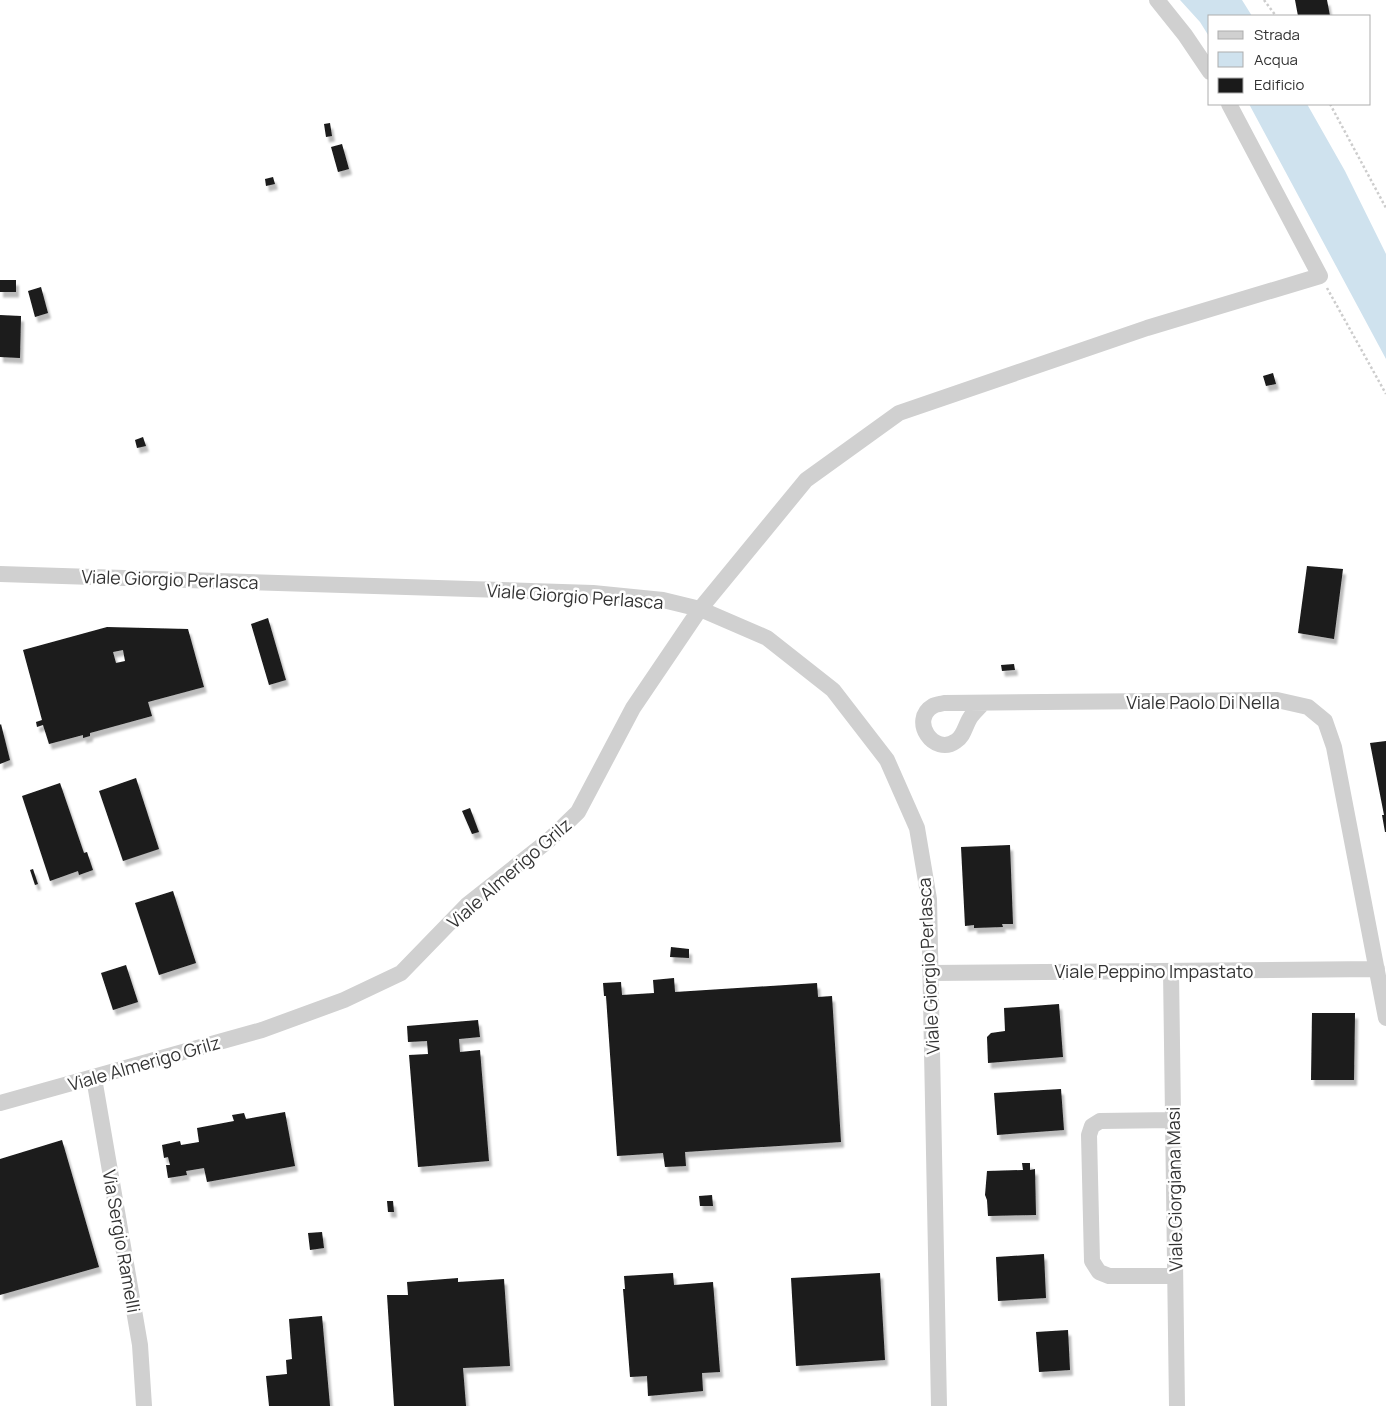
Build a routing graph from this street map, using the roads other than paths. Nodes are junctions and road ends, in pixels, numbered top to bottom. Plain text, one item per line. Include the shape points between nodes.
1 (1157, 0) edge
2 (1208, 69) edge
3 (1229, 105) edge
4 (0, 574) edge
5 (700, 609) junction
6 (983, 703) dead end
7 (1377, 969) junction
8 (1171, 971) junction
9 (931, 973) junction
10 (1386, 1018) edge
11 (94, 1078) junction
12 (0, 1103) edge
13 (1173, 1120) junction
14 (1175, 1276) junction
15 (144, 1406) edge
16 (939, 1406) edge
17 (1177, 1406) edge

1 - 2 street
3 - 5 street, Viale Almerigo Grilz via 1320,276 1147,328 899,413 806,480
4 - 5 street, Viale Giorgio Perlasca via 593,593 663,600
5 - 9 street, Viale Giorgio Perlasca via 767,638 833,690 887,760 917,828 929,899
5 - 11 street, Viale Almerigo Grilz via 633,708 578,812 549,840 467,905 401,973 344,1000 262,1030
6 - 7 street, Viale Paolo Di Nella via 1278,700 1308,707 1325,721 1334,747
7 - 8 street, Viale Peppino Impastato
7 - 10 street, Viale Paolo Di Nella
8 - 9 street, Viale Peppino Impastato
8 - 13 street, Viale Giorgiana Masi
9 - 16 street, Viale Giorgio Perlasca
11 - 12 street, Viale Almerigo Grilz
11 - 15 street, Via Sergio Ramelli via 140,1345
13 - 14 street, Viale Giorgiana Masi
13 - 14 street via 1100,1121 1092,1126 1089,1135 1092,1261 1098,1272 1109,1276
14 - 17 street, Viale Giorgiana Masi

